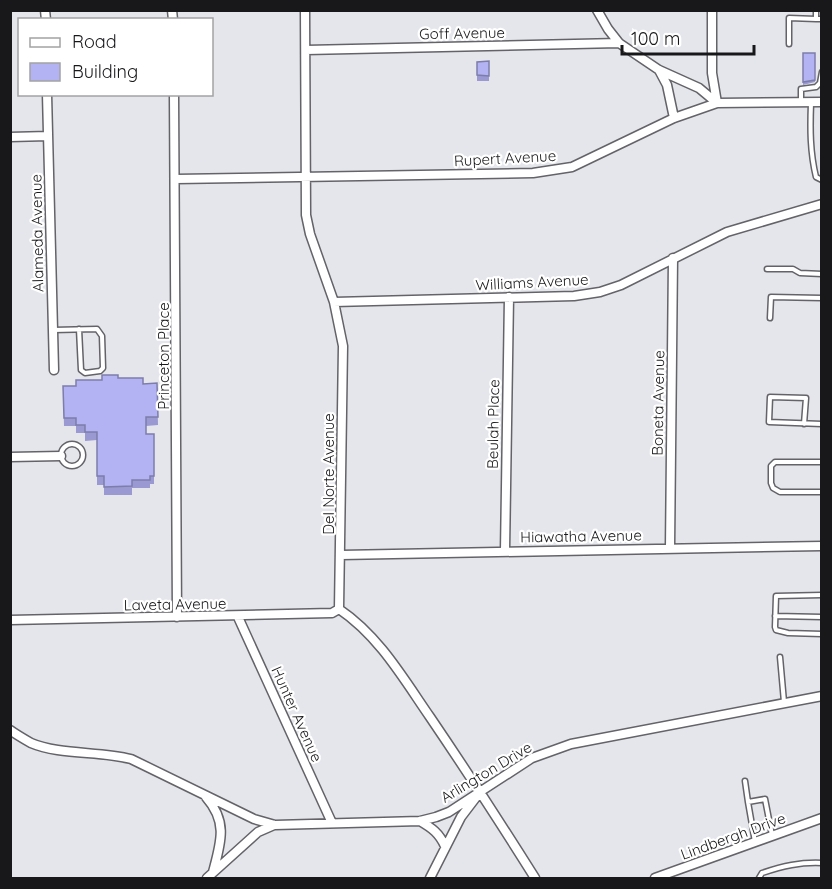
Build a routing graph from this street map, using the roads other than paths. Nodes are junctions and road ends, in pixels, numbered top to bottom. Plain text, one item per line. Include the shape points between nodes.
1 (305, 10) edge
2 (597, 10) edge
3 (712, 10) edge
4 (816, 10) edge
5 (819, 19) edge
6 (619, 43) junction
7 (789, 44) dead end
8 (306, 50) junction
9 (659, 70) junction
10 (822, 72) edge
11 (47, 96) edge
12 (174, 96) edge
13 (801, 102) junction
14 (811, 102) junction
15 (822, 102) edge
16 (717, 103) junction
17 (674, 118) junction
18 (48, 136) junction
19 (10, 137) edge
20 (307, 177) junction
21 (176, 179) junction
22 (822, 180) edge
23 (822, 204) edge
24 (673, 258) junction
25 (767, 269) dead end
26 (822, 274) edge
27 (509, 297) junction
28 (822, 298) edge
29 (334, 302) junction
30 (770, 318) dead end
31 (79, 329) junction
32 (53, 330) junction
33 (54, 370) dead end
34 (804, 424) junction
35 (822, 424) edge
36 (61, 456) junction
37 (10, 457) edge
38 (822, 462) edge
39 (822, 492) edge
40 (822, 546) edge
41 (670, 548) junction
42 (505, 551) junction
43 (341, 555) junction
44 (822, 595) edge
45 (339, 609) junction
46 (775, 616) junction
47 (177, 617) junction
48 (238, 617) junction
49 (822, 617) edge
50 (10, 620) edge
51 (822, 634) edge
52 (780, 657) dead end
53 (822, 696) edge
54 (784, 703) junction
55 (10, 730) edge
56 (745, 781) dead end
57 (480, 791) junction
58 (203, 793) junction
59 (748, 802) junction
60 (822, 818) edge
61 (420, 821) junction
62 (332, 823) junction
63 (275, 825) junction
64 (773, 836) junction
65 (755, 842) junction
66 (445, 846) junction
67 (822, 862) edge
68 (210, 875) edge
69 (430, 879) edge
70 (535, 879) edge
71 (654, 879) edge
72 (759, 879) edge

1 - 8 street, Del Norte Avenue
2 - 6 street
3 - 16 street via 712,73
4 - 5 lane
5 - 7 lane via 789,18
6 - 8 street, Goff Avenue
6 - 9 street
8 - 20 street, Del Norte Avenue
9 - 16 street via 699,88
9 - 17 street via 667,85
10 - 13 lane via 816,87 801,89
11 - 18 street, Alameda Avenue
12 - 21 street, Princeton Place
13 - 14 street, Rupert Avenue
13 - 16 street, Rupert Avenue
14 - 15 street, Rupert Avenue
14 - 22 lane via 812,160 816,177
16 - 17 street, Rupert Avenue
17 - 20 street, Rupert Avenue via 589,160 556,170
18 - 19 street
18 - 32 street, Alameda Avenue
20 - 21 street, Rupert Avenue
20 - 29 street, Del Norte Avenue via 310,234
21 - 47 street, Princeton Place
23 - 24 street, Williams Avenue via 727,232
24 - 27 street, Williams Avenue via 600,292
24 - 41 street, Boneta Avenue
25 - 26 lane
27 - 29 street, Williams Avenue
27 - 42 street, Beulah Place
28 - 30 lane via 771,297
29 - 43 street, Del Norte Avenue via 343,346
31 - 31 lane via 97,329 102,336 100,371 81,370
31 - 32 lane
32 - 33 street, Alameda Avenue
34 - 34 lane via 769,422 770,397 806,398
34 - 35 lane
36 - 36 lane via 68,445 76,445 82,453 81,460 73,466 66,465
36 - 37 street
38 - 39 lane via 775,462 771,475 773,488 780,492
40 - 41 street, Hiawatha Avenue
41 - 42 street, Hiawatha Avenue
42 - 43 street, Hiawatha Avenue
43 - 45 street, Del Norte Avenue
44 - 46 lane via 776,596
45 - 48 street, Laveta Avenue via 332,613
45 - 57 street via 374,638
46 - 49 lane
46 - 51 lane via 779,632
47 - 48 street, Laveta Avenue
47 - 50 street, Laveta Avenue
48 - 62 street, Hunter Avenue
52 - 54 lane
53 - 54 street, Arlington Drive
54 - 57 street, Arlington Drive via 561,747 532,758
55 - 58 street, Arlington Drive via 47,748 131,759
56 - 59 lane
57 - 61 street, Arlington Drive via 450,812
57 - 66 street
57 - 70 street
58 - 63 street, Arlington Drive via 254,819
58 - 68 street via 218,810 221,828 219,850
59 - 64 lane via 765,800
59 - 65 lane
60 - 64 street, Lindbergh Drive
61 - 62 street, Arlington Drive
61 - 66 street via 432,827
62 - 63 street, Arlington Drive
63 - 68 street via 258,832
64 - 65 street, Lindbergh Drive
65 - 71 street, Lindbergh Drive
66 - 69 street
67 - 72 lane via 787,865 762,873

